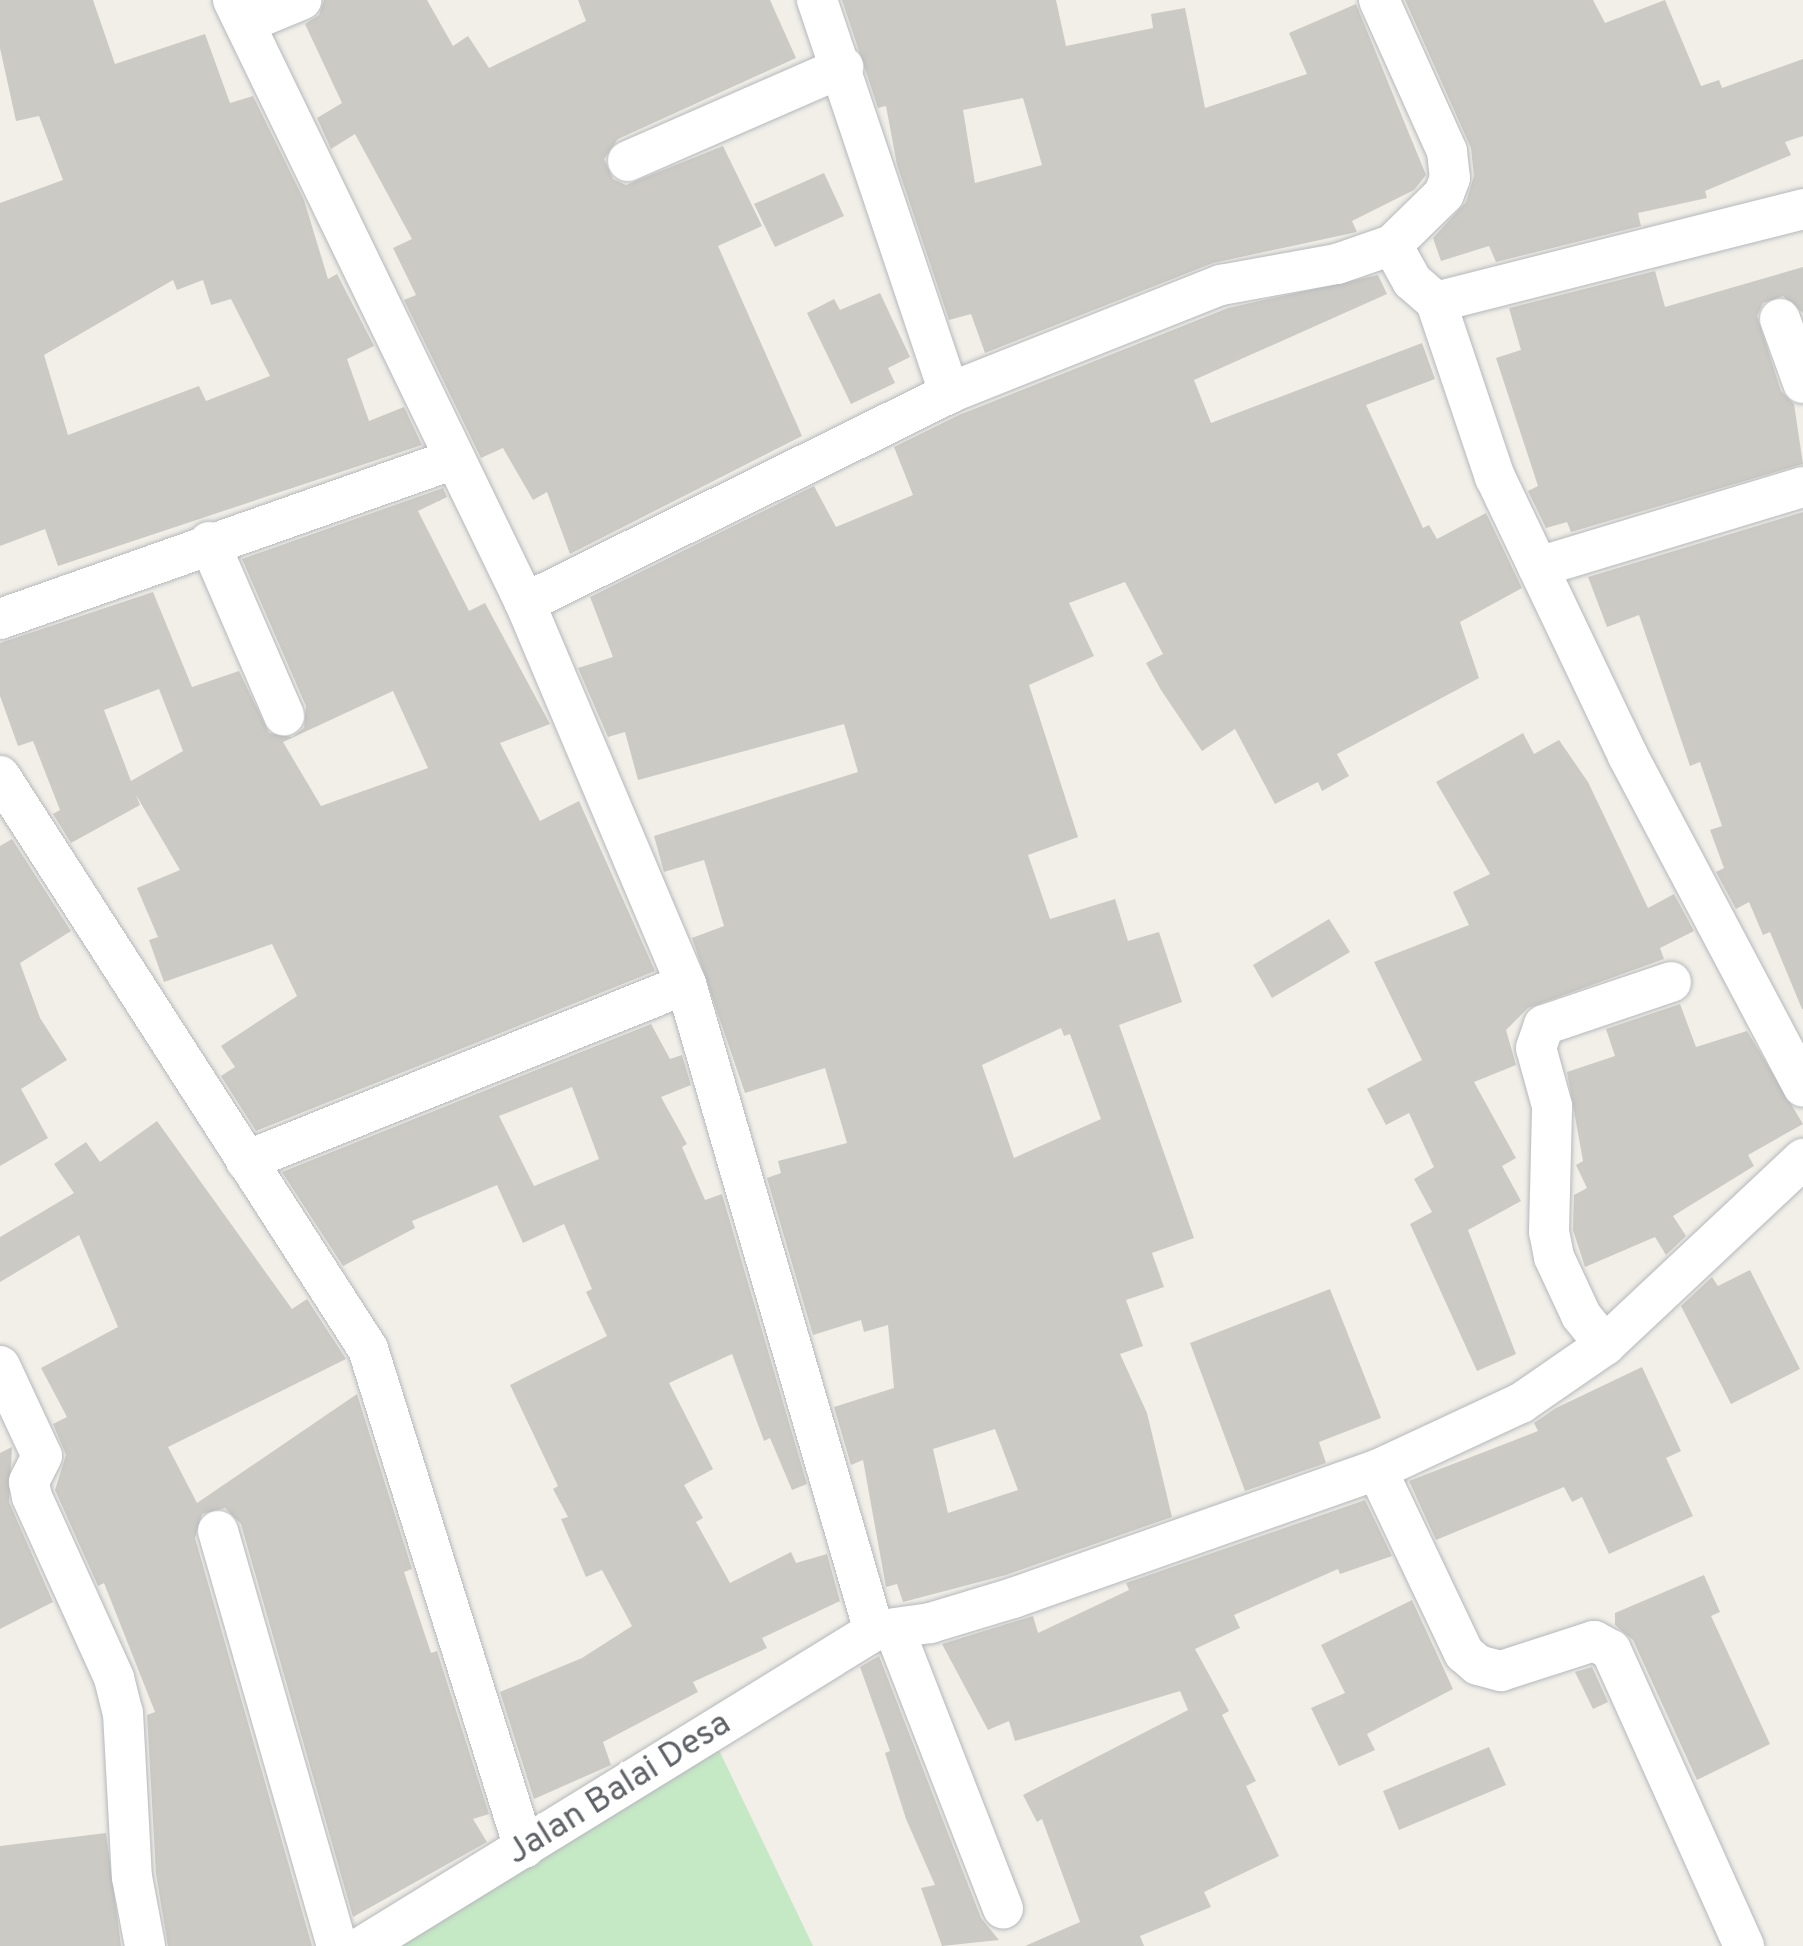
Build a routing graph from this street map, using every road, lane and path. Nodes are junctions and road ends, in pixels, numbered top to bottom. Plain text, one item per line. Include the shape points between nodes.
1 (300, 0) edge
2 (817, 0) edge
3 (1379, 0) edge
4 (239, 12) edge
5 (842, 68) junction
6 (628, 161) dead end
7 (1803, 209) edge
8 (1392, 246) junction
9 (1436, 302) junction
10 (1780, 318) dead end
11 (1803, 384) edge
12 (949, 393) junction
13 (451, 460) junction
14 (1803, 487) edge
15 (209, 542) junction
16 (1538, 568) junction
17 (525, 603) junction
18 (0, 619) edge
19 (284, 715) dead end
20 (0, 776) edge
21 (1670, 982) dead end
22 (686, 984) junction
23 (1803, 1086) edge
24 (1803, 1159) edge
25 (246, 1162) junction
26 (1605, 1345) junction
27 (0, 1366) edge
28 (1378, 1470) junction
29 (218, 1531) dead end
30 (884, 1630) junction
31 (524, 1848) junction
32 (1004, 1909) dead end
33 (145, 1946) edge
34 (337, 1946) edge
35 (363, 1946) edge
36 (1744, 1946) edge

1 - 4 street
2 - 5 street
3 - 8 street via 1447,151 1450,178 1444,194
4 - 13 street
5 - 6 street
5 - 12 street
7 - 9 street
8 - 9 street via 1412,281
8 - 12 street via 1337,264 1222,285
9 - 16 street via 1495,477
10 - 11 street
12 - 17 street
13 - 15 street
13 - 17 street
14 - 16 street
15 - 18 street
15 - 19 street
16 - 23 street via 1628,756
17 - 22 street
20 - 25 street
21 - 26 street via 1544,1025 1536,1048 1552,1106 1554,1257
22 - 25 street
22 - 30 street
24 - 26 street, Jalan Balai Desa
25 - 31 street via 368,1349
26 - 28 street, Jalan Balai Desa via 1521,1403
27 - 33 street via 42,1456 29,1482 32,1497 114,1678
28 - 30 street, Jalan Balai Desa via 1013,1598
28 - 36 street via 1464,1652 1478,1665 1500,1672 1594,1641 1610,1650
29 - 34 street
30 - 31 street, Jalan Balai Desa
30 - 32 street
31 - 35 street, Jalan Balai Desa

